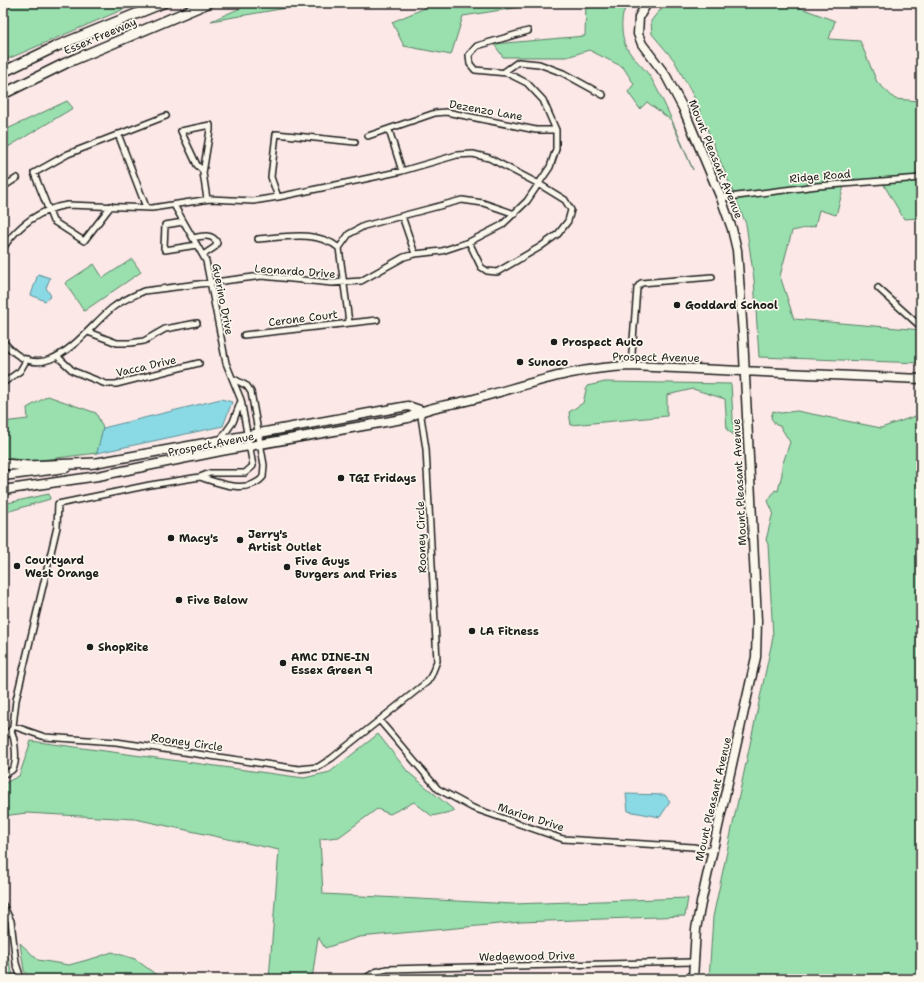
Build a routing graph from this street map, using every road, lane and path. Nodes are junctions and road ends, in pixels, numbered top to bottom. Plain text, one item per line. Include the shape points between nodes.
1 (163, 3) edge
2 (208, 3) edge
3 (647, 3) edge
4 (528, 31) dead end
5 (3, 72) edge
6 (504, 72) junction
7 (3, 94) edge
8 (603, 95) dead end
9 (166, 116) dead end
10 (388, 130) junction
11 (556, 130) junction
12 (118, 134) junction
13 (368, 136) dead end
14 (355, 142) dead end
15 (203, 171) junction
16 (402, 171) junction
17 (17, 178) dead end
18 (921, 178) edge
19 (539, 184) junction
20 (3, 187) edge
21 (278, 197) junction
22 (721, 198) junction
23 (207, 199) junction
24 (174, 205) junction
25 (111, 206) junction
26 (146, 207) junction
27 (49, 209) junction
28 (515, 214) junction
29 (402, 216) junction
30 (183, 222) junction
31 (192, 238) junction
32 (258, 238) dead end
33 (469, 242) junction
34 (197, 245) junction
35 (3, 248) edge
36 (339, 248) junction
37 (415, 254) junction
38 (204, 256) junction
39 (712, 277) dead end
40 (211, 283) junction
41 (344, 283) junction
42 (878, 288) dead end
43 (377, 320) dead end
44 (349, 322) junction
45 (197, 323) dead end
46 (921, 327) edge
47 (88, 332) junction
48 (244, 335) dead end
49 (3, 341) edge
50 (58, 357) junction
51 (27, 359) junction
52 (199, 364) dead end
53 (631, 366) junction
54 (745, 371) junction
55 (234, 379) junction
56 (921, 379) edge
57 (3, 383) edge
58 (241, 400) junction
59 (420, 410) junction
60 (258, 433) junction
61 (248, 434) junction
62 (221, 439) junction
63 (260, 446) junction
64 (250, 447) junction
65 (95, 463) junction
66 (3, 464) edge
67 (3, 476) edge
68 (200, 477) junction
69 (4, 490) edge
70 (380, 721) junction
71 (12, 729) junction
72 (3, 742) edge
73 (3, 774) edge
74 (713, 851) junction
75 (3, 905) edge
76 (694, 962) junction
77 (21, 979) edge
78 (364, 979) edge
79 (693, 979) edge

1 - 5 highway, Essex Freeway via 57,46
2 - 7 highway, Essex Freeway via 66,63
3 - 22 main road, Mount Pleasant Avenue via 638,22 638,34 642,44 674,90
4 - 6 street, Leonardo Drive via 477,46 471,51 470,63 475,70
6 - 8 street via 518,62 540,64 563,73
6 - 11 street, Leonardo Drive via 522,80 535,91 543,100
9 - 12 street
10 - 11 street, Dezenzo Lane via 436,113 446,112 536,130
10 - 13 street, Dezenzo Lane
10 - 16 street
11 - 19 street, Leonardo Drive via 554,158
12 - 26 street
12 - 27 street via 68,154 34,173
14 - 21 street via 276,134 272,177
15 - 15 street via 210,130 210,125 181,131
15 - 23 street
16 - 19 street via 457,155 473,154 489,158
16 - 21 street
17 - 20 street
18 - 22 street, Ridge Road via 817,186
19 - 28 street, Leonardo Drive
19 - 33 street via 565,200 571,210 568,220 558,234 497,272 481,267
21 - 23 street via 253,201
22 - 54 main road, Mount Pleasant Avenue via 737,250
23 - 24 street
24 - 26 street
24 - 30 street, Guerino Drive
25 - 26 street
25 - 27 street via 67,205
25 - 27 street via 84,241 53,220
27 - 35 street via 23,226
28 - 29 street via 483,203 462,200
28 - 33 street, Leonardo Drive via 502,225
29 - 36 street via 355,230
29 - 37 street
30 - 31 street, Guerino Drive
30 - 34 street via 165,225 165,250
31 - 34 street, Guerino Drive
31 - 38 street via 210,236 215,239 215,247
32 - 36 street via 312,236 332,242
33 - 37 street, Leonardo Drive via 442,251
34 - 38 street, Guerino Drive
36 - 41 street, Cerone Court
37 - 41 street, Leonardo Drive via 404,257 370,277
38 - 40 street, Guerino Drive
39 - 53 street via 641,283 637,288
40 - 41 street, Leonardo Drive via 262,276
40 - 47 street, Leonardo Drive via 144,291 112,308
40 - 55 street, Guerino Drive via 226,363
41 - 44 street, Cerone Court
42 - 46 street
43 - 44 street
44 - 48 street, Cerone Court
45 - 47 street via 165,330 144,341 130,343 117,343
47 - 50 street, Leonardo Drive
49 - 51 street via 18,356
50 - 51 street via 50,361
50 - 52 street, Vacca Drive via 73,371 106,384 116,384
51 - 57 street via 20,371
53 - 54 main road, Prospect Avenue
53 - 59 main road, Prospect Avenue via 576,372 459,403
54 - 56 main road, Prospect Avenue
54 - 74 main road, Mount Pleasant Avenue via 758,639
55 - 58 street, Guerino Drive
55 - 60 street, Guerino Drive via 247,386 250,392
58 - 61 street, Guerino Drive
58 - 62 street via 233,422
59 - 60 main road, Prospect Avenue via 408,406
59 - 63 main road, Prospect Avenue via 408,418
59 - 70 street, Rooney Circle via 426,449 437,661 427,682
60 - 61 main road, Prospect Avenue
60 - 63 street, Guerino Drive
61 - 62 main road, Prospect Avenue
61 - 64 street
62 - 65 main road, Prospect Avenue
63 - 64 main road, Prospect Avenue
63 - 68 street via 265,471 259,482 229,487
64 - 68 street via 253,462 249,472 239,475 210,473
64 - 69 main road, Prospect Avenue via 98,476
65 - 66 highway via 28,466
65 - 67 main road, Prospect Avenue
68 - 71 street via 58,504 57,527 16,700
70 - 71 street, Rooney Circle via 325,764 299,769 116,742 45,737
70 - 74 street, Marion Drive via 438,790 473,808 563,839 693,847
71 - 72 street via 4,737
71 - 73 street via 15,738 14,766 11,771
74 - 76 main road, Mount Pleasant Avenue via 696,929
75 - 77 street via 11,921 16,963
76 - 78 street, Wedgewood Drive via 387,969 375,972
76 - 79 main road, Mount Pleasant Avenue

